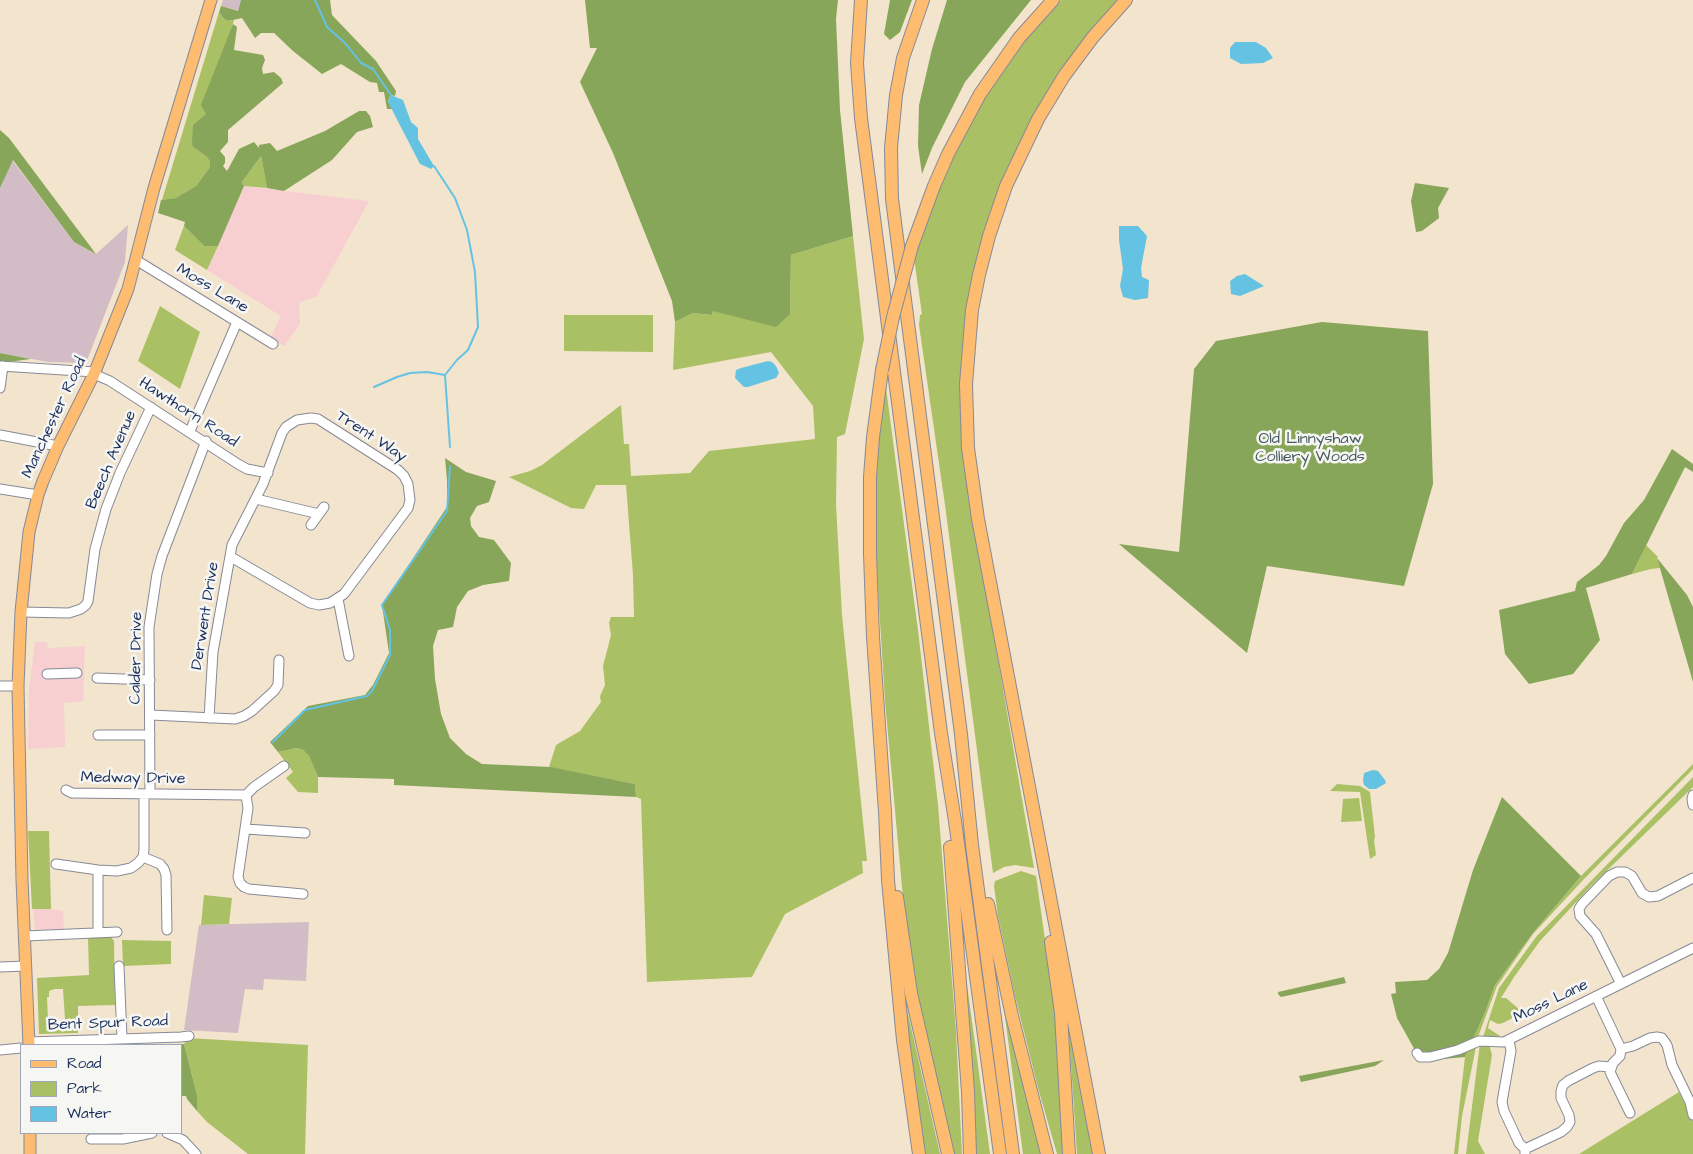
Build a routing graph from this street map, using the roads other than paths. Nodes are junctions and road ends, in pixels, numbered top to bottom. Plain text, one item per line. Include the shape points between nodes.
1 (211, 0) edge
2 (860, 0) edge
3 (923, 0) edge
4 (1053, 0) edge
5 (1126, 0) edge
6 (136, 260) junction
7 (237, 322) junction
8 (273, 344) dead end
9 (2, 366) edge
10 (94, 373) junction
11 (0, 388) edge
12 (150, 408) junction
13 (190, 432) junction
14 (0, 435) edge
15 (206, 441) junction
16 (58, 446) junction
17 (268, 473) junction
18 (0, 489) edge
19 (38, 495) junction
20 (256, 499) junction
21 (243, 522) joint
22 (310, 525) dead end
23 (231, 557) junction
24 (338, 599) junction
25 (20, 612) junction
26 (350, 656) dead end
27 (278, 660) dead end
28 (77, 673) dead end
29 (47, 674) dead end
30 (96, 678) dead end
31 (150, 680) junction
32 (0, 686) edge
33 (18, 686) junction
34 (1014, 710) junction
35 (150, 715) junction
36 (210, 718) junction
37 (941, 733) junction
38 (961, 734) junction
39 (98, 735) dead end
40 (150, 735) junction
41 (285, 768) dead end
42 (66, 790) dead end
43 (147, 794) junction
44 (246, 795) junction
45 (1693, 795) edge
46 (1693, 805) edge
47 (885, 812) junction
48 (246, 829) junction
49 (305, 832) dead end
50 (143, 857) junction
51 (56, 864) dead end
52 (98, 870) junction
53 (1693, 878) edge
54 (303, 895) dead end
55 (167, 925) dead end
56 (117, 932) dead end
57 (98, 933) junction
58 (25, 936) junction
59 (1693, 948) edge
60 (26, 966) junction
61 (119, 966) dead end
62 (0, 967) edge
63 (1621, 984) junction
64 (1596, 996) junction
65 (188, 1036) dead end
66 (122, 1039) junction
67 (1510, 1040) junction
68 (26, 1044) edge
69 (42, 1044) edge
70 (20, 1046) edge
71 (1621, 1049) junction
72 (0, 1050) edge
73 (1417, 1053) dead end
74 (1611, 1067) junction
75 (1625, 1109) dead end
76 (1693, 1115) edge
77 (30, 1134) edge
78 (147, 1134) edge
79 (169, 1134) edge
80 (97, 1137) edge
81 (1525, 1151) edge
82 (30, 1154) edge
83 (196, 1154) edge
84 (919, 1154) edge
85 (948, 1154) edge
86 (970, 1154) edge
87 (1000, 1154) edge
88 (1013, 1154) edge
89 (1047, 1154) edge
90 (1069, 1154) edge
91 (1099, 1154) edge

1 - 6 main road, Manchester Road via 154,188
2 - 37 highway via 857,63 861,118
3 - 38 highway via 903,58 896,95 891,181
4 - 47 highway, bridge via 1020,38 980,94 948,154 912,246 882,370 870,477 870,546
5 - 34 highway via 1064,76 1020,154 989,236 972,310 966,384 968,448
6 - 7 street, Moss Lane
6 - 10 main road, Manchester Road via 128,289
7 - 8 street, Moss Lane
7 - 13 street
9 - 10 street
9 - 11 street
10 - 12 street, Hawthorn Road
10 - 16 main road, Manchester Road
12 - 13 street, Hawthorn Road
12 - 25 street, Beech Avenue via 106,509 95,549 86,605 69,613
13 - 15 street, Hawthorn Road
14 - 16 street
15 - 17 street, Hawthorn Road via 247,469
15 - 31 street, Calder Drive via 157,574 150,627
16 - 19 main road, Manchester Road
17 - 20 street, Trent Way
17 - 24 street, Trent Way via 286,427 297,420 311,418 326,424 404,476 410,492 408,508
18 - 19 street
19 - 25 main road, Manchester Road via 27,545
20 - 21 street, Trent Way
20 - 22 street via 322,511
21 - 23 street, Derwent Drive via 232,545
23 - 24 street via 310,603 330,603
23 - 36 street, Derwent Drive via 213,652
24 - 26 street
25 - 33 main road, Manchester Road
27 - 36 street via 278,685 252,711 235,719
28 - 29 street
30 - 31 street
31 - 35 street, Calder Drive
32 - 33 street
33 - 58 main road, Manchester Road
34 - 90 highway via 1061,1013
34 - 91 highway
35 - 36 street
35 - 40 street, Calder Drive
37 - 86 highway
37 - 87 highway
38 - 88 highway via 972,845
38 - 89 highway via 998,958
39 - 40 street
40 - 43 street, Calder Drive
41 - 44 street
42 - 43 street, Medway Drive via 72,794
43 - 44 street, Medway Drive via 200,792
43 - 50 street, Calder Drive
44 - 48 street
45 - 46 street
47 - 84 highway via 899,1004
47 - 85 highway via 911,993
48 - 49 street
48 - 54 street via 238,877 240,883 249,889
50 - 52 street via 123,871
50 - 55 street via 164,869
51 - 52 street
52 - 57 street
53 - 63 street via 1649,898 1632,876 1617,872 1582,904 1580,916 1596,934
56 - 57 street
57 - 58 street
58 - 60 main road, Manchester Road
59 - 63 street, Moss Lane
60 - 62 street
60 - 68 main road, Manchester Road
61 - 66 street
63 - 64 street, Moss Lane
64 - 67 street, Moss Lane
64 - 71 street
65 - 66 street, Bent Spur Road
66 - 69 street, Bent Spur Road
67 - 73 street, Moss Lane via 1479,1041 1430,1057 1420,1057
67 - 81 street via 1502,1102
70 - 72 street, Bent Spur Road
71 - 74 street via 1620,1056
71 - 76 street via 1654,1037 1662,1038
74 - 75 street
74 - 81 street via 1598,1066 1563,1085 1562,1098 1570,1122 1567,1128
77 - 82 main road
78 - 80 street via 123,1139
79 - 83 street via 183,1140

